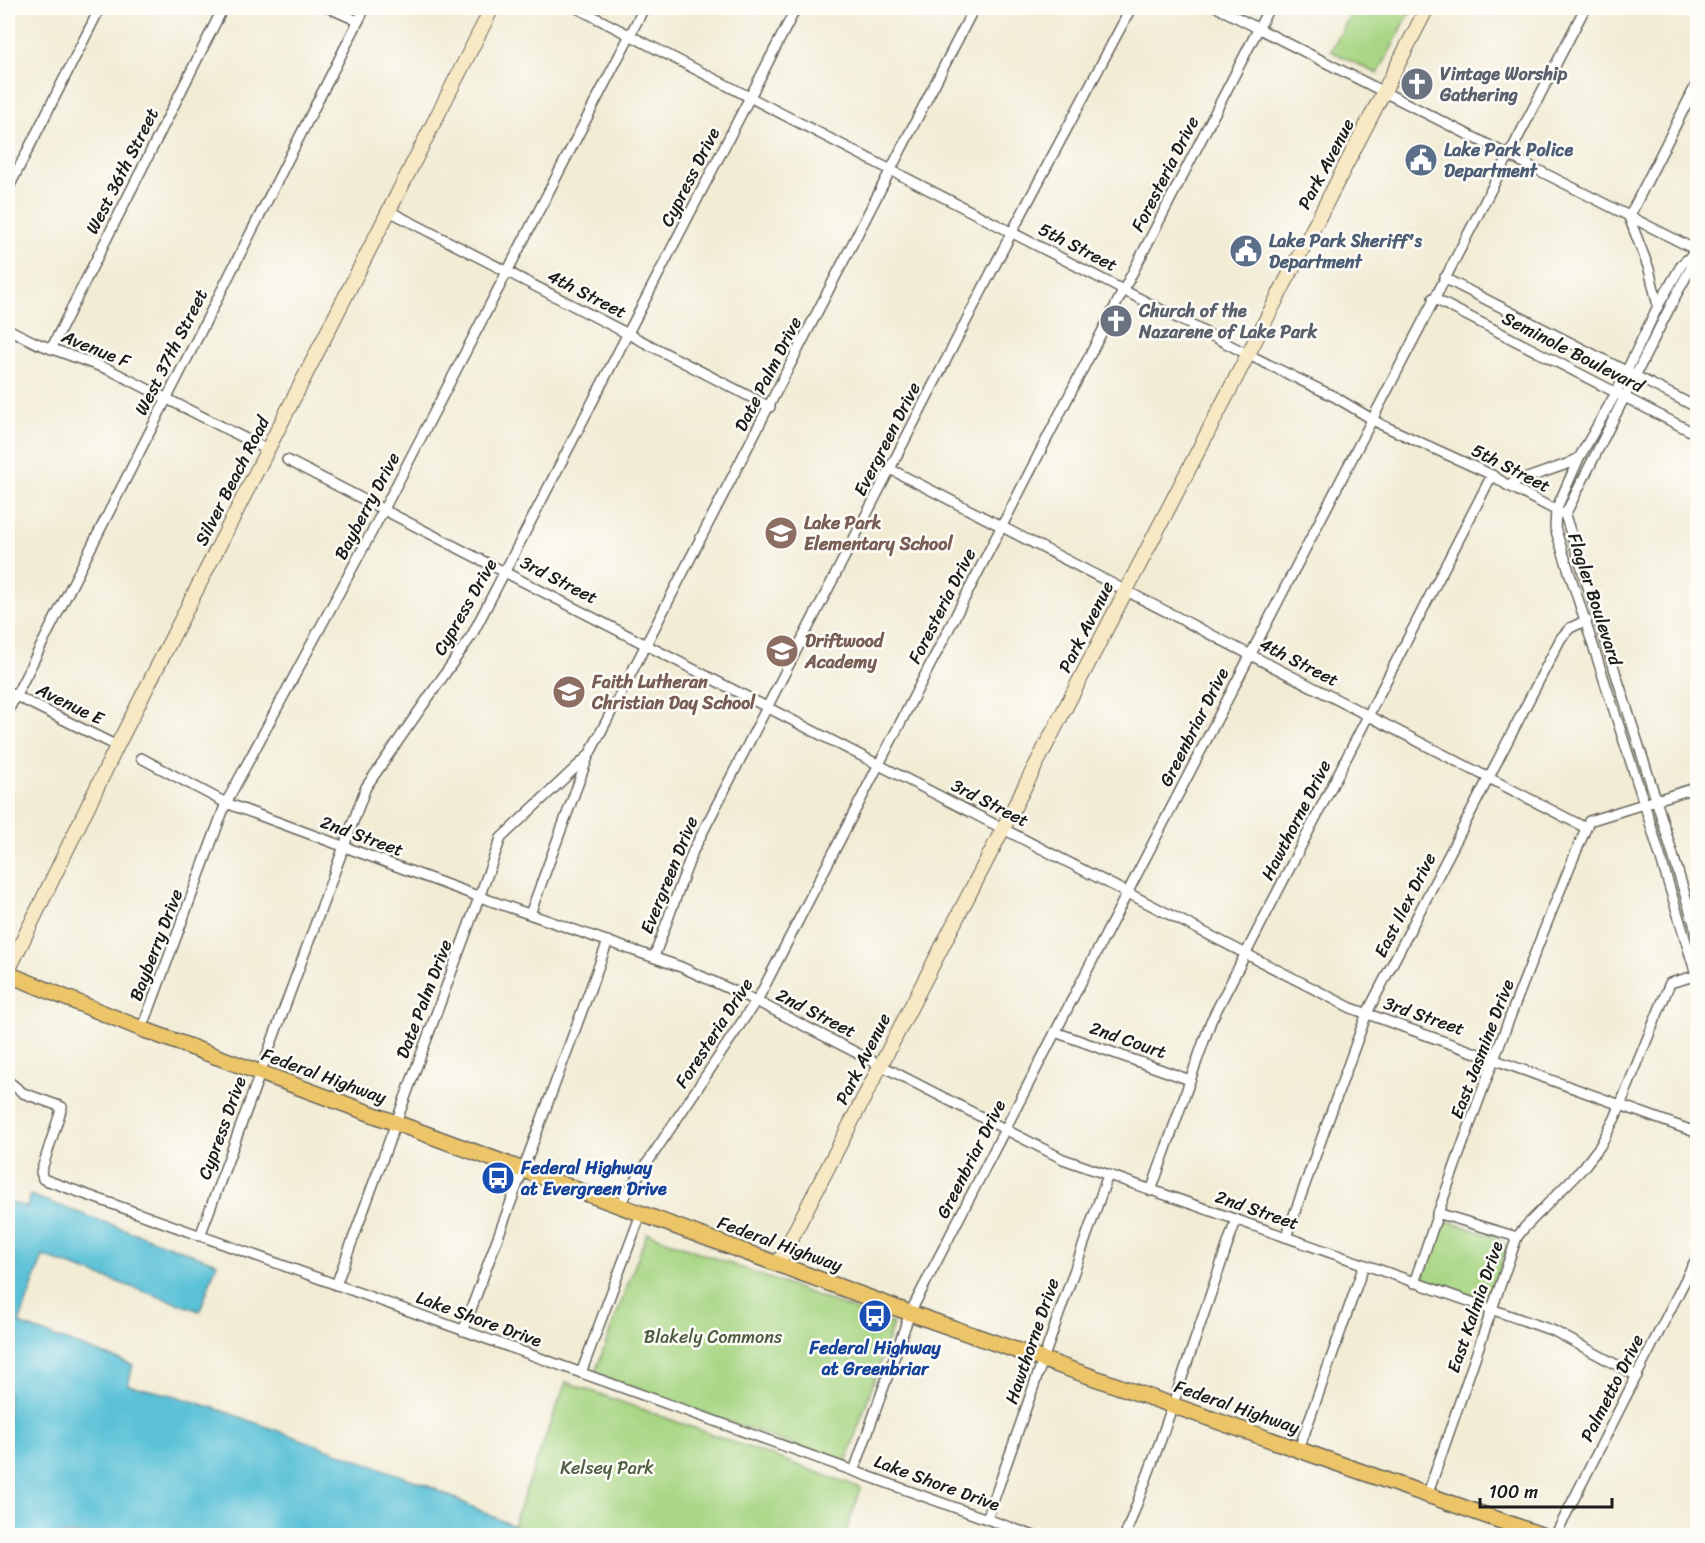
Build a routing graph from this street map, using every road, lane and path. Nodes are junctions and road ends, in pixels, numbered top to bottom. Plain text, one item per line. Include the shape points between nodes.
1 (100, 8) edge
2 (223, 8) edge
3 (329, 8) edge
4 (365, 8) edge
5 (492, 8) edge
6 (577, 8) edge
7 (644, 8) edge
8 (796, 8) edge
9 (975, 8) edge
10 (1131, 8) edge
11 (1218, 8) edge
12 (1269, 8) edge
13 (1427, 8) edge
14 (1585, 8) edge
15 (358, 21) junction
16 (1259, 28) junction
17 (630, 34) junction
18 (1698, 81) edge
19 (1384, 92) junction
20 (750, 97) junction
21 (1509, 155) junction
22 (892, 170) junction
23 (8, 189) edge
24 (389, 211) junction
25 (1629, 217) junction
26 (1012, 232) junction
27 (1697, 251) edge
28 (1698, 261) edge
29 (507, 272) junction
30 (1444, 278) junction
31 (1124, 290) junction
32 (1433, 298) junction
33 (1658, 306) junction
34 (8, 329) edge
35 (627, 334) junction
36 (51, 349) junction
37 (1247, 354) junction
38 (1631, 374) junction
39 (1620, 395) junction
40 (166, 399) junction
41 (770, 407) junction
42 (1698, 408) edge
43 (1372, 418) junction
44 (1698, 435) edge
45 (268, 450) junction
46 (1579, 458) junction
47 (287, 460) dead end
48 (890, 469) junction
49 (1492, 475) junction
50 (1507, 485) junction
51 (384, 509) junction
52 (1560, 512) junction
53 (1001, 527) junction
54 (505, 571) junction
55 (1125, 591) junction
56 (1597, 617) junction
57 (1584, 622) junction
58 (647, 644) junction
59 (1250, 655) junction
60 (11, 694) edge
61 (768, 707) junction
62 (8, 711) edge
63 (1368, 716) junction
64 (117, 746) junction
65 (589, 755) junction
66 (141, 758) dead end
67 (879, 764) junction
68 (1489, 778) junction
69 (1698, 787) edge
70 (1656, 800) junction
71 (1644, 803) junction
72 (226, 804) junction
73 (1003, 828) junction
74 (1586, 828) junction
75 (343, 847) junction
76 (1127, 892) junction
77 (480, 897) junction
78 (530, 914) junction
79 (1698, 937) edge
80 (608, 941) junction
81 (1246, 953) junction
82 (654, 957) junction
83 (8, 973) edge
84 (1697, 977) edge
85 (756, 1001) junction
86 (1367, 1013) junction
87 (142, 1029) junction
88 (1055, 1032) junction
89 (1495, 1058) junction
90 (881, 1065) junction
91 (260, 1073) junction
92 (1190, 1080) junction
93 (8, 1081) edge
94 (1620, 1106) junction
95 (396, 1123) junction
96 (1005, 1130) junction
97 (1698, 1132) edge
98 (524, 1170) junction
99 (1108, 1175) junction
100 (1151, 1191) junction
101 (619, 1205) junction
102 (1437, 1213) junction
103 (641, 1214) junction
104 (1236, 1220) junction
105 (200, 1236) junction
106 (1286, 1237) junction
107 (1517, 1237) junction
108 (1698, 1256) edge
109 (778, 1264) junction
110 (1364, 1265) junction
111 (1414, 1283) junction
112 (336, 1285) junction
113 (1492, 1310) junction
114 (910, 1313) junction
115 (464, 1331) junction
116 (1043, 1359) junction
117 (581, 1373) junction
118 (1638, 1376) junction
119 (1171, 1404) junction
120 (1299, 1449) junction
121 (854, 1471) junction
122 (1427, 1496) junction
123 (987, 1519) junction
124 (1034, 1536) edge
125 (1125, 1536) edge
126 (1544, 1536) edge
127 (1555, 1536) edge

1 - 23 street
2 - 36 street, West 36th Street
3 - 15 street
4 - 15 street, West 37th Street
5 - 24 street, Silver Beach Road
6 - 17 street, 5th Street
7 - 17 street, Bayberry Drive
8 - 20 street, Cypress Drive
9 - 22 street, Date Palm Drive
10 - 26 street, Evergreen Drive
11 - 16 street
12 - 16 street, Foresteria Drive
13 - 19 street, Park Avenue
14 - 21 street, Greenbriar Drive
15 - 40 street, West 37th Street
16 - 19 street
16 - 31 street, Foresteria Drive
17 - 20 street, 5th Street
17 - 29 street, Bayberry Drive
18 - 25 street
19 - 21 street
19 - 37 street, Park Avenue
20 - 22 street, 5th Street
20 - 35 street, Cypress Drive
21 - 25 street
21 - 30 street, Greenbriar Drive
22 - 26 street, 5th Street
22 - 41 street, Date Palm Drive
24 - 29 street, 4th Street
24 - 45 street, Silver Beach Road
25 - 27 street
25 - 33 street
26 - 31 street, 5th Street
26 - 48 street, Evergreen Drive
27 - 33 street, Flagler Boulevard via 1682,264
28 - 38 street, Flagler Boulevard
29 - 35 street, 4th Street
29 - 51 street, Bayberry Drive
30 - 32 street, Greenbriar Drive
30 - 38 street, Seminole Boulevard
31 - 37 street, 5th Street
31 - 53 street, Foresteria Drive
32 - 39 street, Seminole Boulevard
32 - 43 street, Greenbriar Drive
33 - 38 street, Flagler Boulevard
34 - 36 street, Avenue F
35 - 41 street, 4th Street
35 - 54 street, Cypress Drive
36 - 40 street, Avenue F via 110,370
37 - 43 street, 5th Street
37 - 55 street, Park Avenue
38 - 39 street, Flagler Boulevard
38 - 42 street, Seminole Boulevard
39 - 44 street, Seminole Boulevard
39 - 46 street, Flagler Boulevard
39 - 52 street, Flagler Boulevard
40 - 45 street, Avenue F
40 - 60 street, West 37th Street
41 - 58 street, Date Palm Drive
43 - 49 street, 5th Street
43 - 59 street, Greenbriar Drive
45 - 64 street, Silver Beach Road
46 - 50 street
46 - 52 street, Flagler Boulevard
47 - 51 street, 3rd Street
48 - 53 street, 4th Street
48 - 61 street, Evergreen Drive
49 - 50 street, 5th Street
49 - 63 street, Hawthorne Drive
50 - 52 street, 5th Street
51 - 54 street, 3rd Street
51 - 72 street, Bayberry Drive
52 - 56 street, Flagler Boulevard via 1568,519
52 - 57 street, Flagler Boulevard via 1555,528
53 - 55 street, 4th Street
53 - 67 street, Foresteria Drive
54 - 58 street, 3rd Street
54 - 75 street, Cypress Drive via 472,635 366,787
55 - 59 street, 4th Street
55 - 73 street, Park Avenue
56 - 57 street, East Ilex Drive
56 - 70 street, Flagler Boulevard
57 - 68 street, East Ilex Drive via 1570,628 1561,638
57 - 71 street, Flagler Boulevard
58 - 61 street, 3rd Street
58 - 65 street, Date Palm Drive
59 - 63 street, 4th Street
59 - 76 street, Greenbriar Drive
60 - 62 street, West 37th Street
60 - 64 street, Avenue E
61 - 67 street, 3rd Street
61 - 82 street, Evergreen Drive via 693,851
63 - 68 street, 4th Street
63 - 81 street, Hawthorne Drive
64 - 83 street, Silver Beach Road
65 - 77 street, Date Palm Drive via 501,838
65 - 78 street, Date Palm Drive
66 - 72 street, 2nd Street
67 - 73 street, 3rd Street
67 - 85 street, Foresteria Drive
68 - 74 street, 4th Street
68 - 86 street, East Ilex Drive
69 - 70 street
70 - 71 street
70 - 79 street, Flagler Boulevard
71 - 74 street via 1589,821
71 - 84 street, Flagler Boulevard
72 - 75 street, 2nd Street
72 - 87 street, Bayberry Drive
73 - 76 street, 3rd Street
73 - 90 street, Park Avenue
74 - 89 street, East Jasmine Drive
75 - 77 street, 2nd Street
75 - 91 street, Cypress Drive
76 - 81 street, 3rd Street
76 - 88 street, Greenbriar Drive
77 - 78 street, 2nd Street
77 - 95 street, Date Palm Drive
78 - 80 street, 2nd Street
80 - 82 street, 2nd Street
80 - 98 street
81 - 86 street, 3rd Street
81 - 92 street, Hawthorne Drive via 1211,1021
82 - 85 street, 2nd Street
83 - 87 main road, Federal Highway
84 - 94 street, East Kalmia Drive via 1670,984
85 - 90 street, 2nd Street
85 - 101 street, Foresteria Drive
86 - 89 street, 3rd Street
86 - 106 street, East Ilex Drive
87 - 91 main road, Federal Highway
88 - 92 street, 2nd Court
88 - 96 street, Greenbriar Drive
89 - 94 street, 3rd Street
89 - 102 street, East Jasmine Drive
90 - 96 street, 2nd Street
90 - 109 street, Park Avenue
91 - 95 main road, Federal Highway
91 - 105 street, Cypress Drive
92 - 100 street, Hawthorne Drive
93 - 105 street, Lake Shore Drive via 23,1093 62,1107 41,1172 43,1179
94 - 97 street, 3rd Street
94 - 107 street, East Kalmia Drive via 1600,1146 1583,1168
95 - 98 main road, Federal Highway
95 - 112 street, Date Palm Drive
96 - 99 street, 2nd Street via 1063,1160
96 - 114 street, Greenbriar Drive
98 - 101 main road, Federal Highway
98 - 115 street
99 - 100 street, 2nd Street
99 - 116 street, Hawthorne Drive
100 - 104 street, 2nd Street
101 - 103 main road, Federal Highway
102 - 107 street
102 - 111 street, East Jasmine Drive
103 - 109 main road, Federal Highway
103 - 117 street
104 - 106 street, 2nd Street
104 - 119 street
105 - 112 street, Lake Shore Drive
106 - 110 street, 2nd Street
107 - 113 street, East Kalmia Drive
108 - 118 street, Palmetto Drive
109 - 114 main road, Federal Highway
110 - 111 street, 2nd Street
110 - 120 street
111 - 113 street, 2nd Street
112 - 115 street, Lake Shore Drive
113 - 118 street, 2nd Street via 1554,1331
113 - 122 street, East Kalmia Drive
114 - 116 main road, Federal Highway
114 - 121 street, Greenbriar Drive
115 - 117 street, Lake Shore Drive
116 - 119 main road, Federal Highway
116 - 123 street, Hawthorne Drive
117 - 121 street, Lake Shore Drive
118 - 127 street, Palmetto Drive
119 - 120 main road, Federal Highway
119 - 125 street
120 - 122 main road, Federal Highway
121 - 123 street, Lake Shore Drive
122 - 126 main road, Federal Highway
123 - 124 street, Lake Shore Drive

